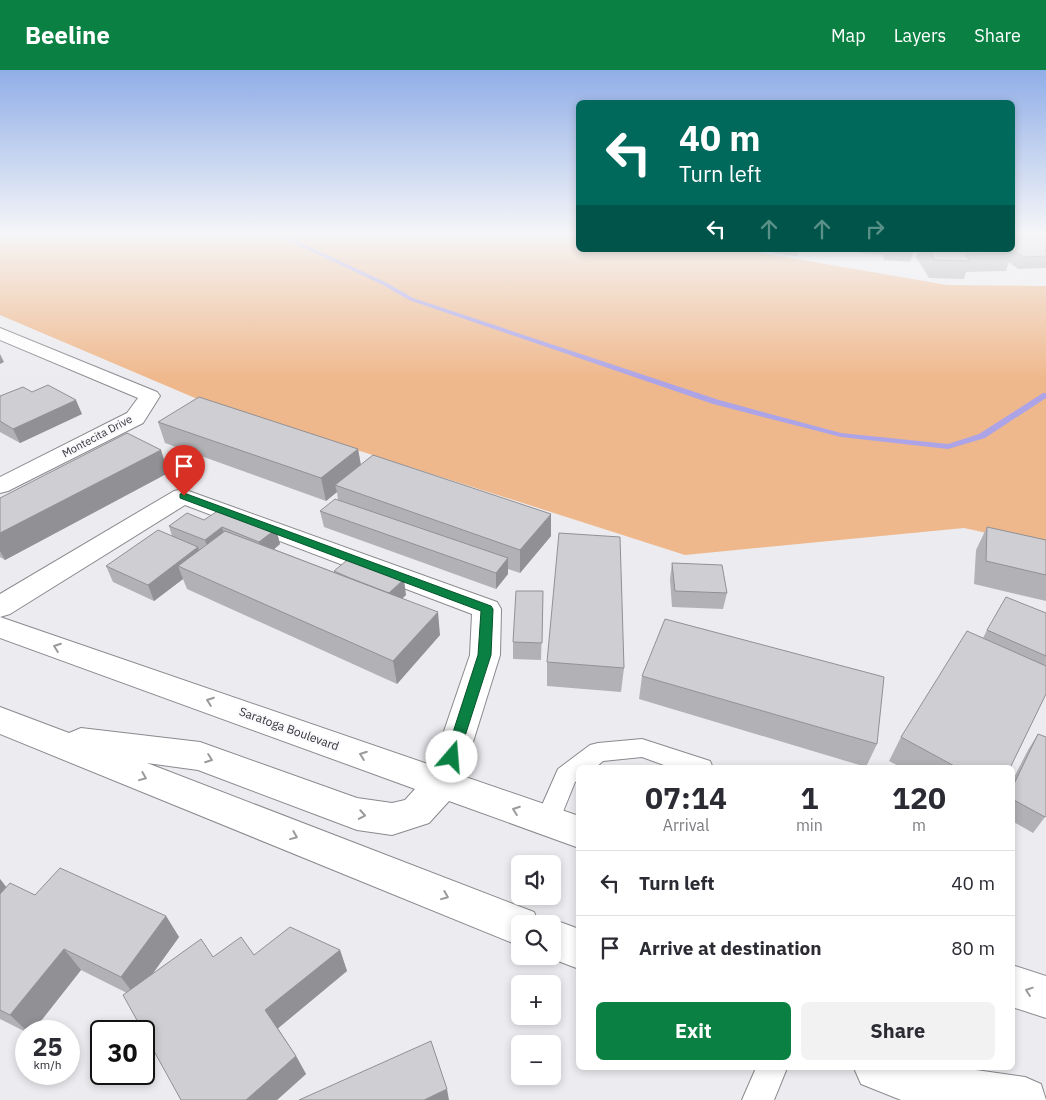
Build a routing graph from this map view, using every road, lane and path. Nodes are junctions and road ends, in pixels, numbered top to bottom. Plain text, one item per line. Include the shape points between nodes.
1 (0, 333) edge
2 (0, 486) edge
3 (0, 607) edge
4 (0, 627) edge
5 (0, 720) edge
6 (40, 736) junction
7 (581, 765) edge
8 (693, 765) edge
9 (576, 768) edge
10 (443, 784) junction
11 (547, 821) junction
12 (576, 831) edge
13 (511, 922) edge
14 (561, 942) edge
15 (576, 948) edge
16 (1015, 987) edge
17 (1046, 997) edge
18 (771, 1070) edge
19 (897, 1076) edge
20 (758, 1100) edge
21 (959, 1100) edge
22 (1024, 1100) edge

1 - 2 main road, Montecita Drive via 150,396 135,418
3 - 10 main road via 184,496 487,609 485,655
10 -> 4 main road, Saratoga Boulevard
5 - 6 main road
6 -> 10 main road via 200,756 366,816 392,818 416,812
6 -> 13 main road
7 - 8 lane via 598,752 642,748
9 - 11 lane via 566,776
11 -> 10 main road, Saratoga Boulevard
11 - 12 main road, Saratoga Boulevard
14 - 15 main road
17 -> 16 main road
18 - 20 lane
19 - 21 main road
19 - 22 main road

